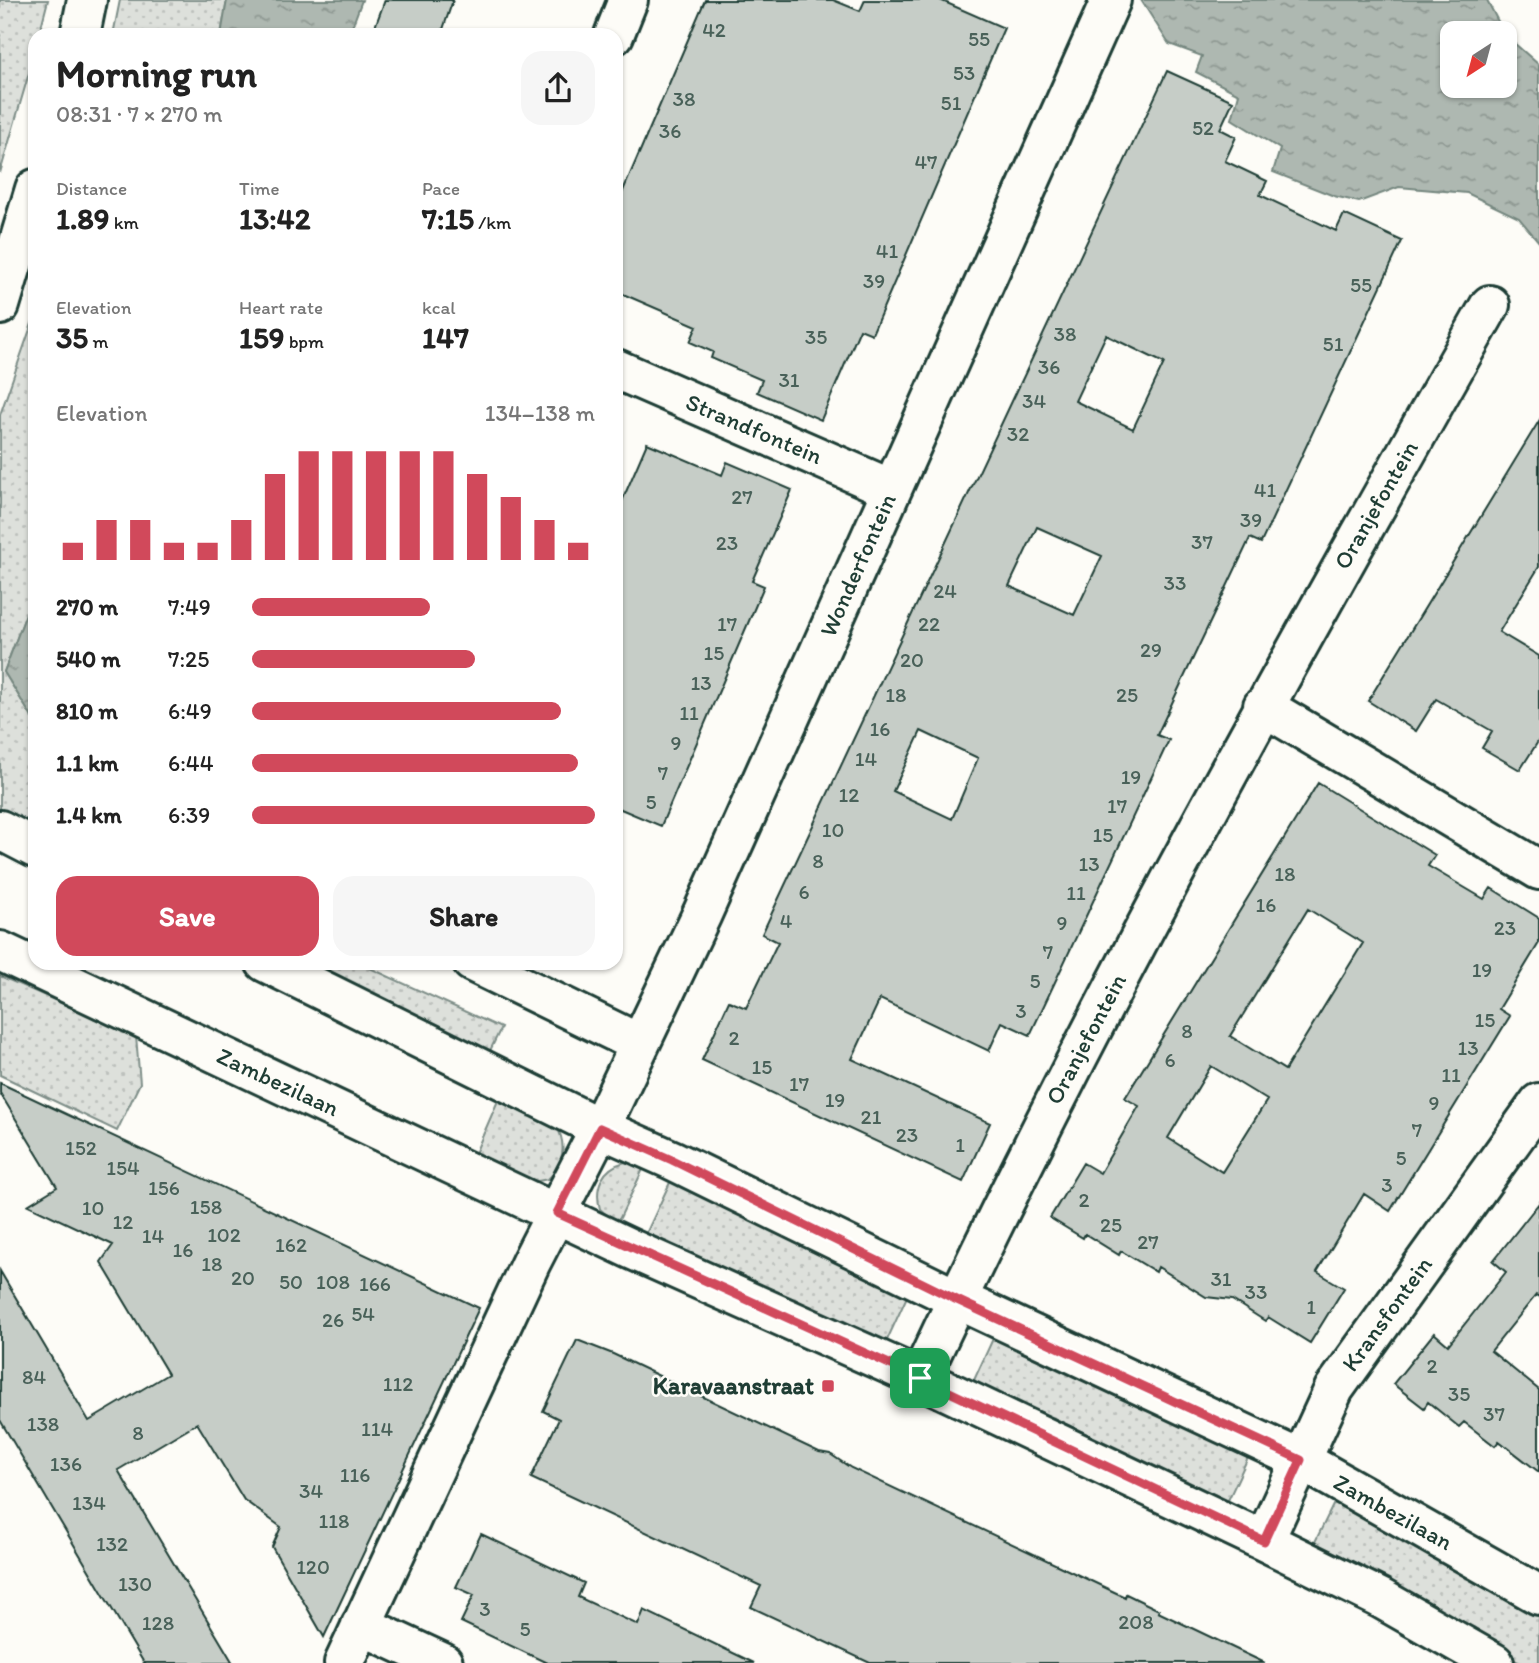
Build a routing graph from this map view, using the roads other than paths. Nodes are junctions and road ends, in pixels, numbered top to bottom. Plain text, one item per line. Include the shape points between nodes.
1 (87, 0) edge
2 (628, 0) edge
3 (1111, 0) edge
4 (81, 28) edge
5 (617, 28) edge
6 (28, 212) edge
7 (1490, 304) dead end
8 (0, 305) edge
9 (623, 372) edge
10 (891, 489) junction
11 (1263, 706) junction
12 (0, 831) edge
13 (28, 845) edge
14 (1539, 870) edge
15 (0, 951) edge
16 (28, 964) edge
17 (40, 970) edge
18 (281, 970) edge
19 (488, 970) edge
20 (640, 1044) junction
21 (1539, 1103) edge
22 (600, 1128) junction
23 (557, 1213) junction
24 (957, 1300) junction
25 (920, 1378) junction
26 (1301, 1460) junction
27 (1264, 1541) junction
28 (1539, 1595) edge
29 (361, 1625) junction
30 (344, 1663) edge
31 (443, 1663) edge
32 (1494, 1663) edge

1 - 4 street
2 - 5 street
3 - 10 street, Wonderfontein
6 - 8 street
7 - 11 street, Oranjefontein
9 - 10 street, Strandfontein
10 - 20 street, Wonderfontein
11 - 14 street
11 - 24 street, Oranjefontein via 1070,1068
12 - 13 street
15 - 16 street, Zambezilaan
17 - 23 street, Zambezilaan
18 - 22 street, Zambezilaan
19 - 20 street
20 - 22 street, Wonderfontein
21 - 26 street, Kransfontein via 1334,1389
22 - 23 street
22 - 24 street, Zambezilaan
23 - 25 street, Zambezilaan
23 - 29 street
24 - 25 street, Oranjefontein
24 - 26 street, Zambezilaan
25 - 27 street, Zambezilaan
26 - 27 street, Kransfontein
26 - 28 street, Zambezilaan
27 - 32 street, Zambezilaan via 1380,1598
29 - 30 street
29 - 31 street

